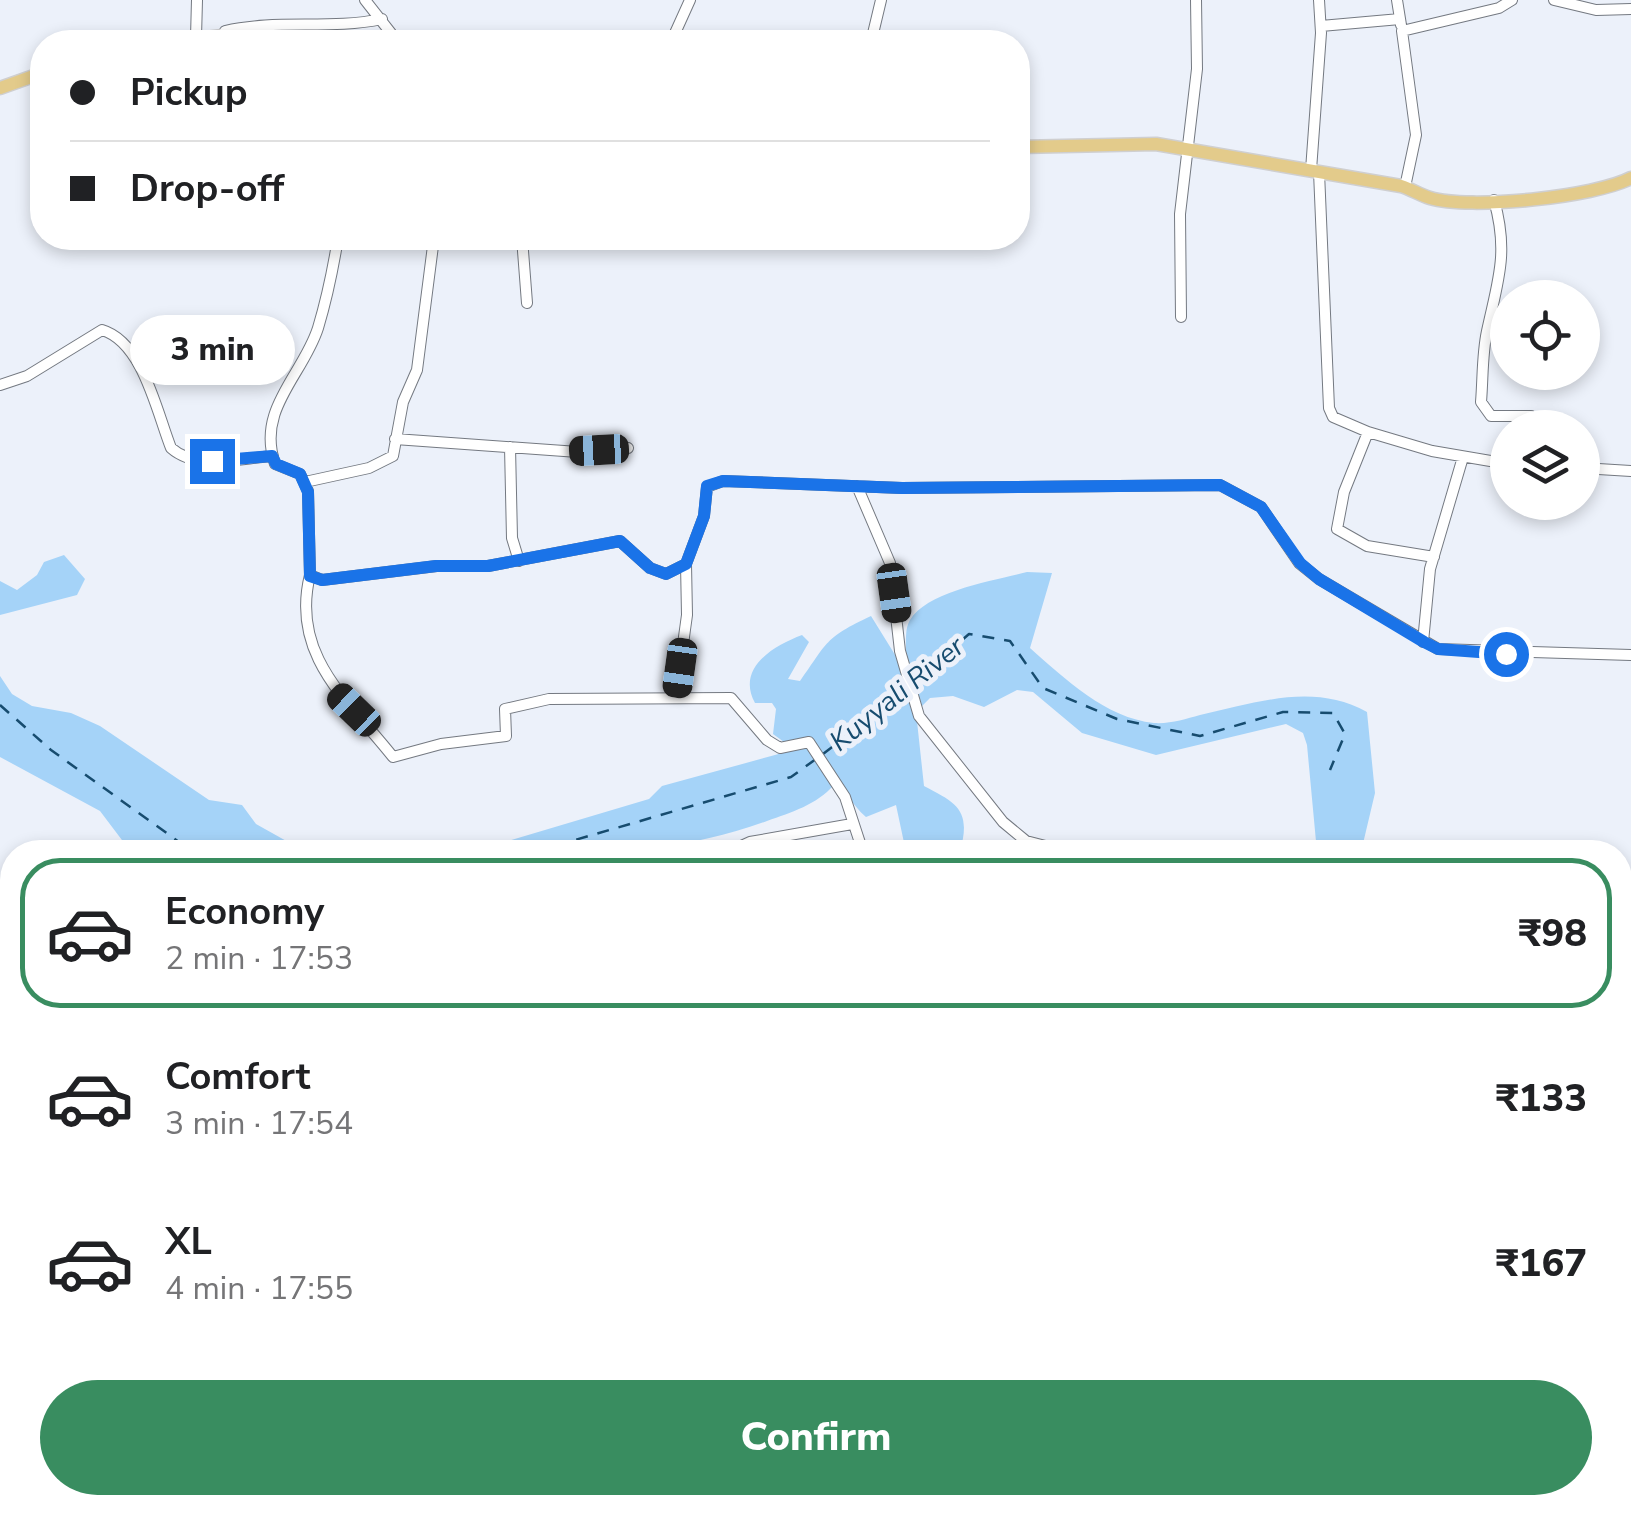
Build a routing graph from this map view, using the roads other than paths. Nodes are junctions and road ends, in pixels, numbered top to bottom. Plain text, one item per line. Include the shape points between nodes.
1 (196, 0) edge
2 (365, 0) edge
3 (690, 0) edge
4 (881, 0) edge
5 (1196, 0) edge
6 (1319, 0) edge
7 (1398, 0) edge
8 (1512, 0) edge
9 (1554, 0) edge
10 (1631, 9) edge
11 (382, 19) junction
12 (1401, 25) junction
13 (1321, 26) junction
14 (196, 30) edge
15 (226, 30) edge
16 (390, 30) edge
17 (676, 30) edge
18 (874, 30) edge
19 (30, 77) edge
20 (0, 88) edge
21 (1030, 146) edge
22 (1186, 147) junction
23 (1315, 171) junction
24 (1631, 178) edge
25 (1406, 187) junction
26 (1494, 200) junction
27 (335, 250) edge
28 (432, 250) edge
29 (523, 250) edge
30 (527, 303) dead end
31 (1181, 317) dead end
32 (0, 385) edge
33 (1490, 415) edge
34 (1368, 432) junction
35 (395, 439) junction
36 (510, 447) junction
37 (628, 448) dead end
38 (272, 456) junction
39 (1463, 457) junction
40 (1490, 461) edge
41 (1600, 469) edge
42 (1631, 471) edge
43 (304, 482) junction
44 (857, 486) junction
45 (1434, 557) junction
46 (519, 561) junction
47 (686, 564) junction
48 (310, 576) junction
49 (1424, 642) junction
50 (1631, 655) edge
51 (676, 695) junction
52 (852, 824) junction
53 (761, 840) edge
54 (858, 840) edge
55 (1025, 840) edge

1 - 14 street
2 - 11 street
3 - 17 street
4 - 18 street
5 - 22 street
6 - 13 street
7 - 12 street
8 - 12 street
9 - 10 street via 1596,10
11 - 15 street
11 - 16 street
12 - 13 street
12 - 25 street via 1416,134
13 - 23 street
19 - 20 main road
21 - 22 main road
22 - 23 main road
22 - 31 street
23 - 25 main road
23 - 34 street via 1329,408 1333,417
24 - 26 main road via 1577,194
25 - 26 main road via 1430,198
26 - 33 street via 1503,269 1487,330 1481,402
27 - 38 street via 317,332 280,393
28 - 35 street via 417,370
29 - 30 street
32 - 38 street via 102,330 114,334 137,364 180,456 194,462
34 - 39 street
34 - 45 street via 1336,528 1390,553
35 - 36 street
35 - 43 street via 392,456 381,463
36 - 37 street
36 - 46 street via 512,538
38 - 43 street
39 - 40 street
39 - 45 street
41 - 42 street
43 - 48 street
44 - 47 street via 714,483 704,496 704,516
44 - 49 street via 1220,485 1261,507 1319,579
44 - 55 street via 890,563 900,651 919,716
45 - 49 street
46 - 47 street via 620,541 666,574
46 - 48 street via 365,578
47 - 51 street
48 - 51 street via 308,624 322,672 393,757 506,736 510,704
49 - 50 street via 1470,652
51 - 52 street via 732,698 766,740 780,748 809,742 840,788
52 - 53 street
52 - 54 street

